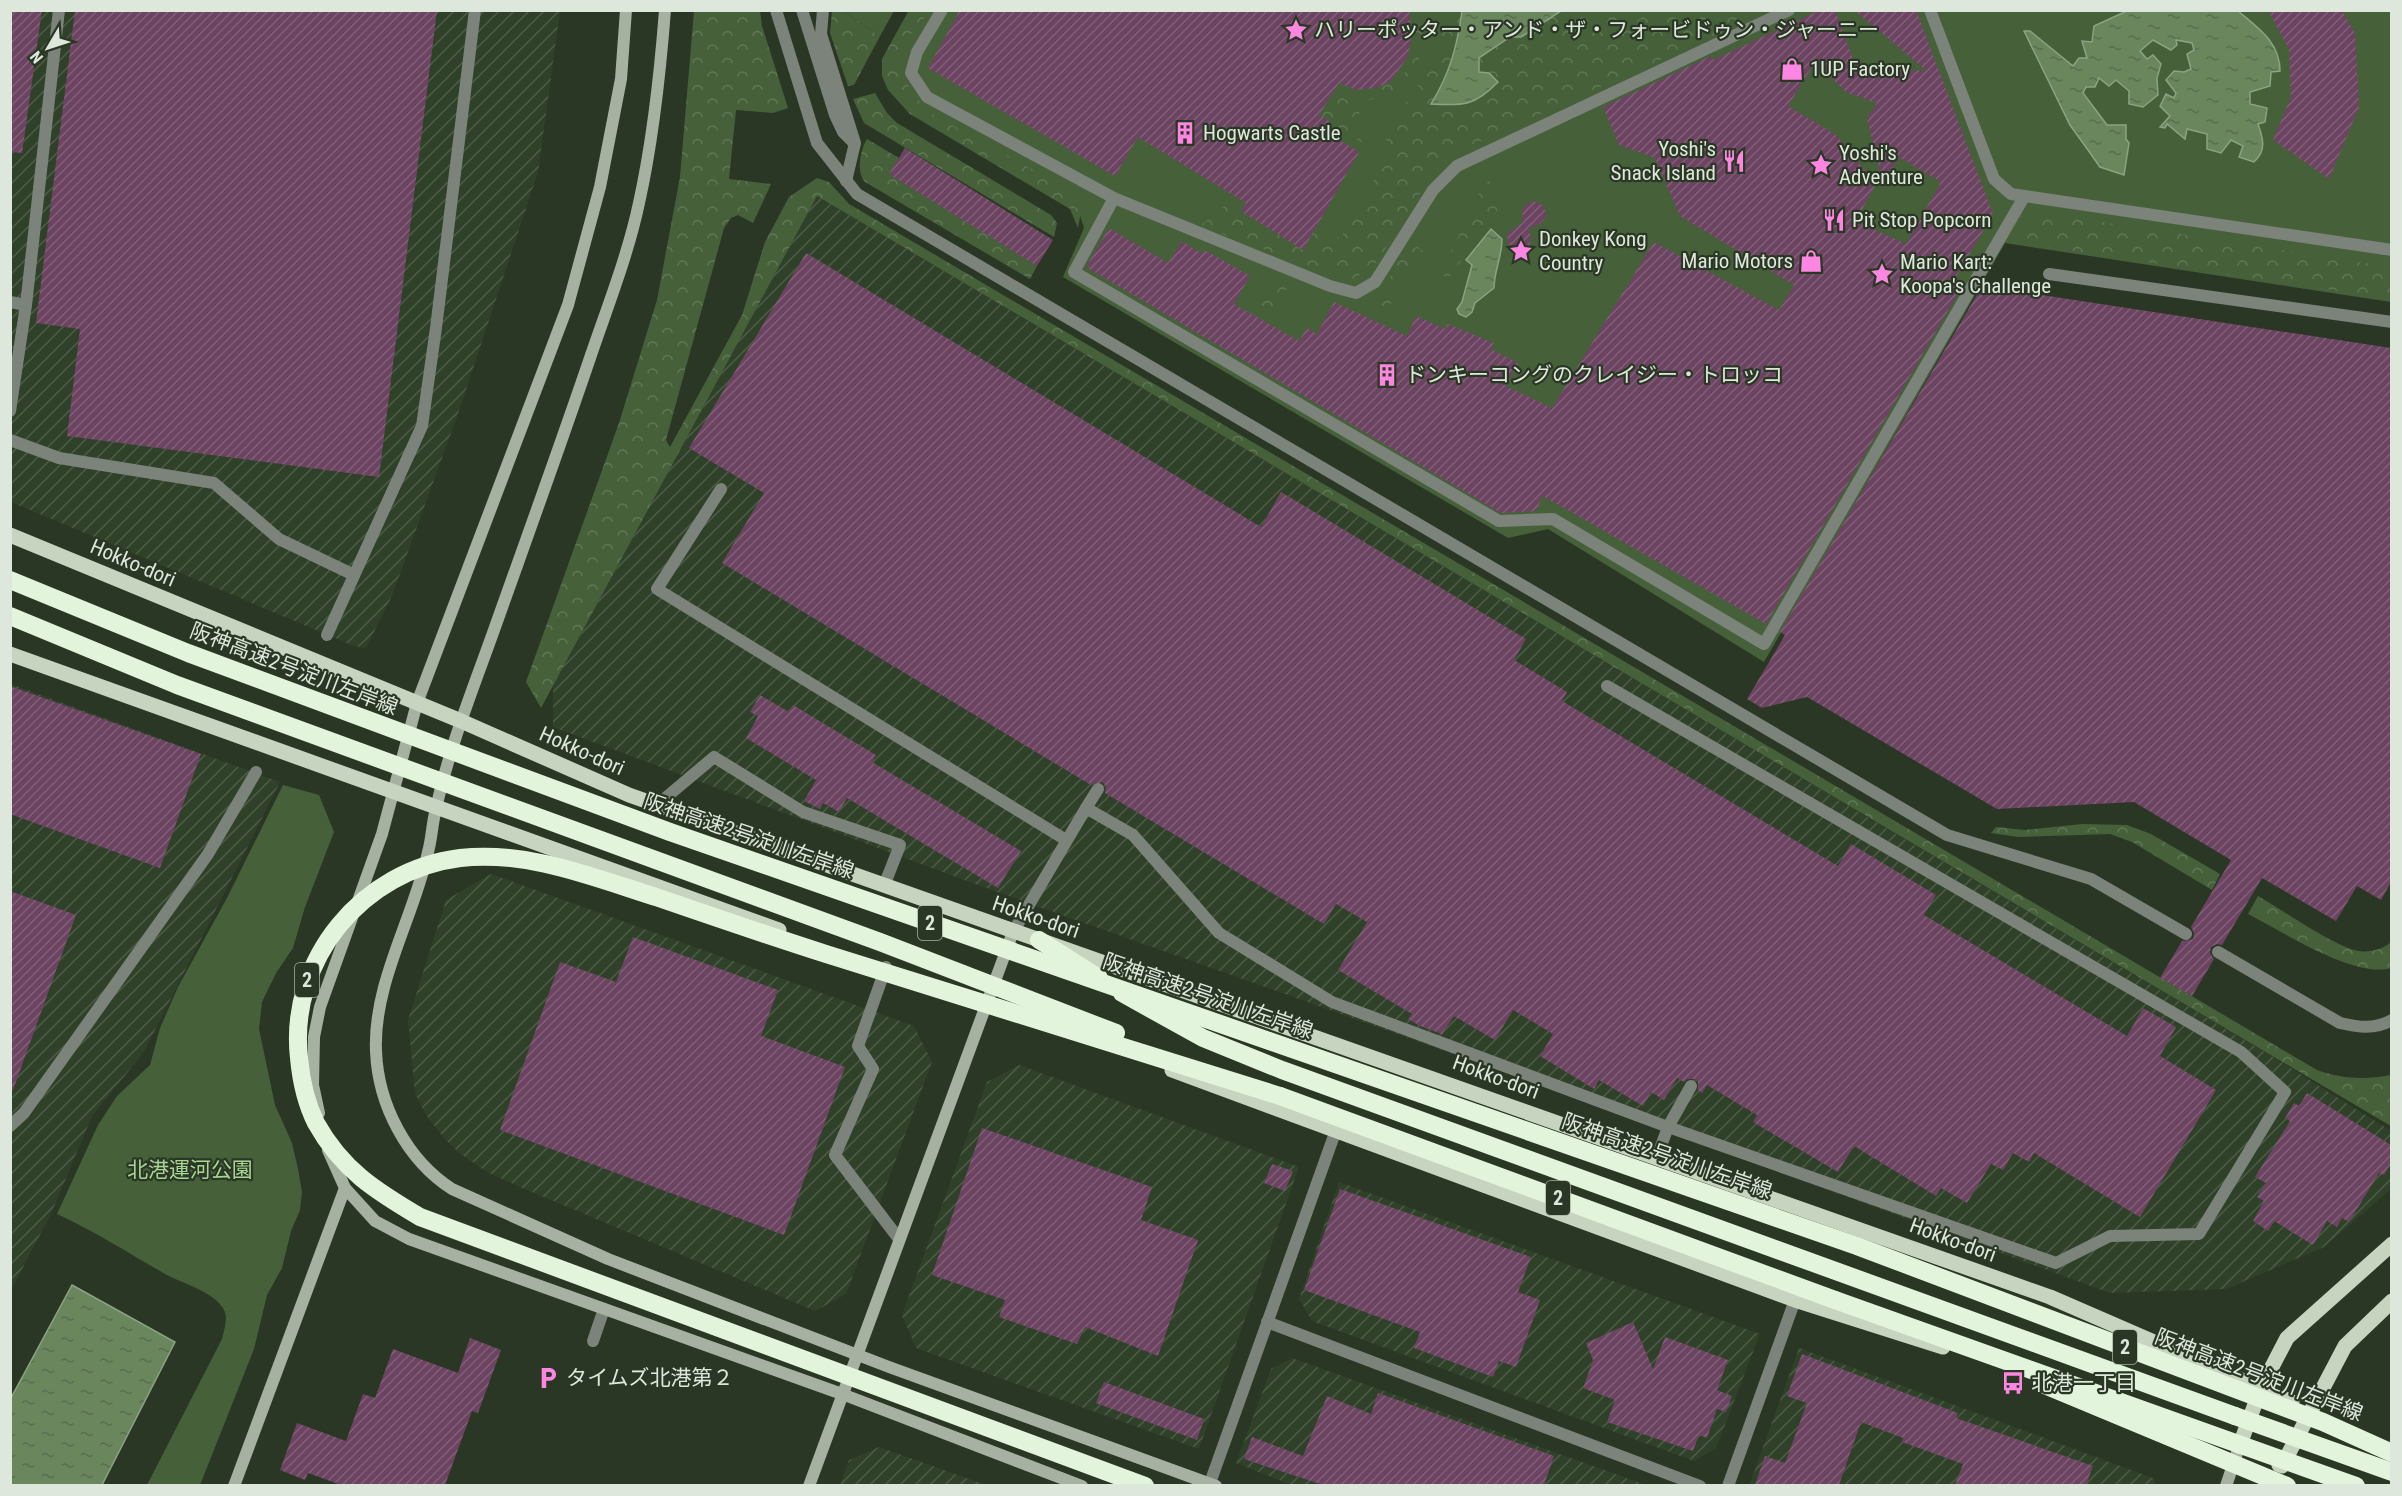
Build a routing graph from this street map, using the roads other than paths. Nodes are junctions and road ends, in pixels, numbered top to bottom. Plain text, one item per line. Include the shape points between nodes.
1 (59, 10) edge
2 (475, 10) edge
3 (626, 10) edge
4 (665, 10) edge
5 (776, 10) edge
6 (802, 10) edge
7 (823, 10) edge
8 (942, 10) edge
9 (1789, 10) edge
10 (1930, 10) edge
11 (855, 143) junction
12 (846, 181) junction
13 (2025, 196) junction
14 (1114, 198) junction
15 (2391, 250) edge
16 (2049, 274) dead end
17 (10, 302) edge
18 (26, 305) junction
19 (2391, 322) edge
20 (10, 411) edge
21 (10, 440) edge
22 (721, 489) dead end
23 (10, 535) edge
24 (354, 576) junction
25 (10, 580) edge
26 (10, 616) edge
27 (10, 626) edge
28 (327, 635) dead end
29 (10, 654) edge
30 (177, 685) junction
31 (1607, 686) dead end
32 (417, 704) junction
33 (461, 721) junction
34 (256, 772) dead end
35 (1098, 789) dead end
36 (394, 793) junction
37 (657, 805) junction
38 (436, 808) junction
39 (1086, 808) junction
40 (1066, 840) junction
41 (884, 886) junction
42 (1013, 932) junction
43 (2186, 934) dead end
44 (1039, 940) junction
45 (2218, 952) dead end
46 (886, 968) junction
47 (987, 1003) junction
48 (2391, 1020) edge
49 (1691, 1086) dead end
50 (1280, 1096) junction
51 (10, 1126) edge
52 (1668, 1126) junction
53 (1336, 1130) junction
54 (1657, 1157) junction
55 (345, 1188) junction
56 (899, 1239) junction
57 (2391, 1244) edge
58 (1795, 1300) junction
59 (1835, 1300) junction
60 (2391, 1301) edge
61 (604, 1309) junction
62 (1267, 1322) junction
63 (593, 1341) dead end
64 (857, 1354) junction
65 (2261, 1388) junction
66 (842, 1394) junction
67 (2311, 1411) junction
68 (2391, 1446) edge
69 (2239, 1447) junction
70 (2391, 1453) edge
71 (2282, 1466) junction
72 (2391, 1472) edge
73 (1213, 1484) edge
74 (234, 1485) edge
75 (808, 1485) edge
76 (1082, 1485) edge
77 (1145, 1485) edge
78 (1700, 1485) edge
79 (1728, 1485) edge
80 (2226, 1485) edge
81 (2273, 1485) edge
82 (2287, 1485) edge
83 (2328, 1485) edge
84 (2356, 1485) edge

1 - 18 lane
2 - 24 lane via 422,426
3 - 32 street via 621,79 600,187 568,305
4 - 33 street via 660,74 639,204 573,410
5 - 12 lane via 817,143
6 - 11 lane via 835,115 843,132
7 - 11 lane via 821,34
8 - 14 lane via 917,52 911,73 927,97
9 - 14 lane via 1457,166 1433,189 1376,282 1356,293
10 - 13 lane via 1994,179 2011,194
11 - 12 lane
12 - 43 lane via 867,200 1947,835 2091,879
13 - 14 lane via 1764,644 1553,519 1499,521 1074,272
13 - 15 lane
16 - 19 lane
17 - 18 lane
18 - 20 lane
21 - 24 lane via 59,458 214,483 279,539
22 - 40 lane via 657,589
23 - 32 main road, Hokko-dori
24 - 28 lane
25 - 70 highway, 阪神高速2号淀川左岸線 / 2, bridge via 188,653 681,836 1857,1246 2323,1422
26 - 30 highway, 2, bridge
27 - 30 highway, bridge
29 - 36 main road
30 - 50 highway, 2, bridge via 858,934
31 - 52 lane via 2241,1052 2285,1092 2199,1234 2110,1236 2056,1263
32 - 33 main road, Hokko-dori
32 - 36 street
33 - 37 main road, Hokko-dori
33 - 38 street
34 - 51 lane via 208,854 24,1113
35 - 39 lane
36 - 38 main road
36 - 55 street via 320,1007 314,1037 313,1085 324,1143
37 - 41 main road, Hokko-dori
37 - 41 lane via 714,757 803,812 900,845
38 - 46 main road
38 - 64 street via 428,854 385,988 377,1031 376,1052 385,1093 394,1121 414,1154 452,1189 598,1255
39 - 40 lane
39 - 52 lane via 1133,835 1219,933 1332,1002
40 - 42 lane
41 - 42 main road, Hokko-dori
42 - 44 main road, Hokko-dori
42 - 47 street
44 - 54 main road, Hokko-dori
44 - 72 highway, bridge via 1139,1005 1203,1038 1282,1070
45 - 48 lane via 2340,1023 2362,1028
46 - 47 main road
46 - 56 lane via 858,1046 873,1068 835,1155
47 - 53 main road
47 - 56 street
49 - 52 lane
50 - 59 highway, 2
50 - 77 highway, 2, bridge via 591,876 501,856 460,858 419,867 387,883 360,902 329,936 310,969 297,1045 301,1082 315,1121 332,1148 369,1187 420,1217
52 - 54 lane
53 - 58 main road
53 - 62 lane
54 - 65 main road, Hokko-dori via 2050,1297
55 - 61 street via 375,1221 409,1239
55 - 74 street
56 - 64 street
57 - 65 main road via 2287,1338
58 - 69 main road via 2172,1421
58 - 79 lane
59 - 82 highway, bridge
59 - 84 highway, 2, bridge
60 - 67 main road via 2344,1346
61 - 63 lane
61 - 66 street
62 - 73 lane
62 - 78 lane
64 - 66 street
64 - 73 street
65 - 67 main road, Hokko-dori
65 - 69 main road
66 - 75 street
66 - 76 street
67 - 68 street
67 - 71 main road
69 - 71 main road
69 - 80 street
71 - 81 street
71 - 83 street

